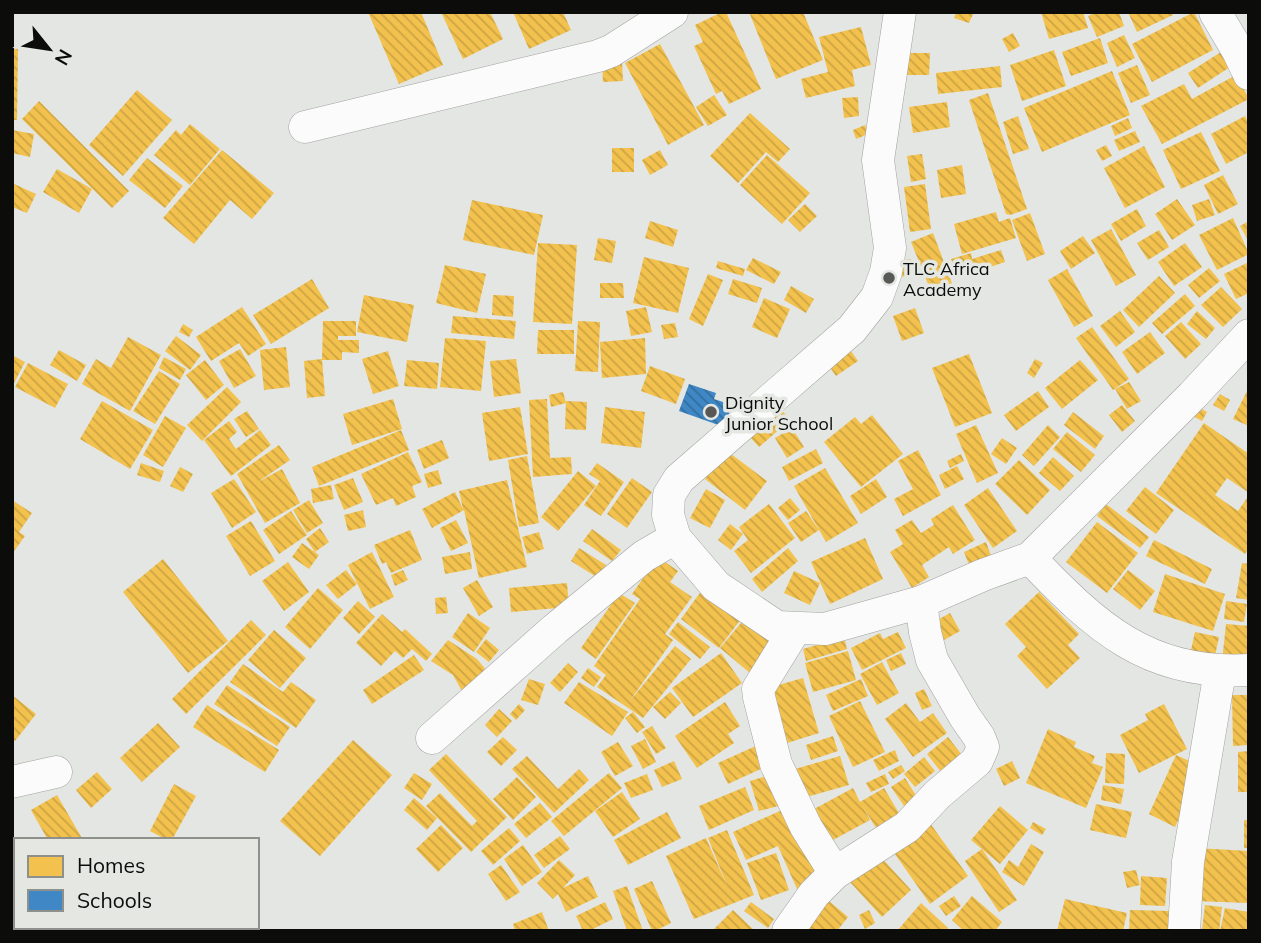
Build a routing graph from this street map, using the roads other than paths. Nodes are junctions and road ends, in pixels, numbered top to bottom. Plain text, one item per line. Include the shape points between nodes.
1 (672, 12) edge
2 (900, 12) edge
3 (1215, 12) edge
4 (1249, 74) edge
5 (305, 127) dead end
6 (1249, 335) edge
7 (675, 538) junction
8 (1030, 558) junction
9 (921, 602) junction
10 (795, 629) junction
11 (1235, 670) edge
12 (432, 737) dead end
13 (56, 772) dead end
14 (12, 782) edge
15 (835, 873) junction
16 (788, 931) edge
17 (1184, 931) edge

1 - 5 street via 598,56
2 - 7 street via 878,160 890,248 877,297 852,329 680,479 669,495 668,515
3 - 4 street
6 - 8 street
7 - 10 street via 716,586 778,627
7 - 12 street via 634,564
8 - 9 street
8 - 11 street via 1075,605 1116,637 1181,665
9 - 10 street via 825,628
9 - 15 street via 932,660 983,747 977,761 907,827
10 - 15 street via 758,689 759,697 776,764 806,827
11 - 17 street via 1188,862
13 - 14 street
15 - 16 street

